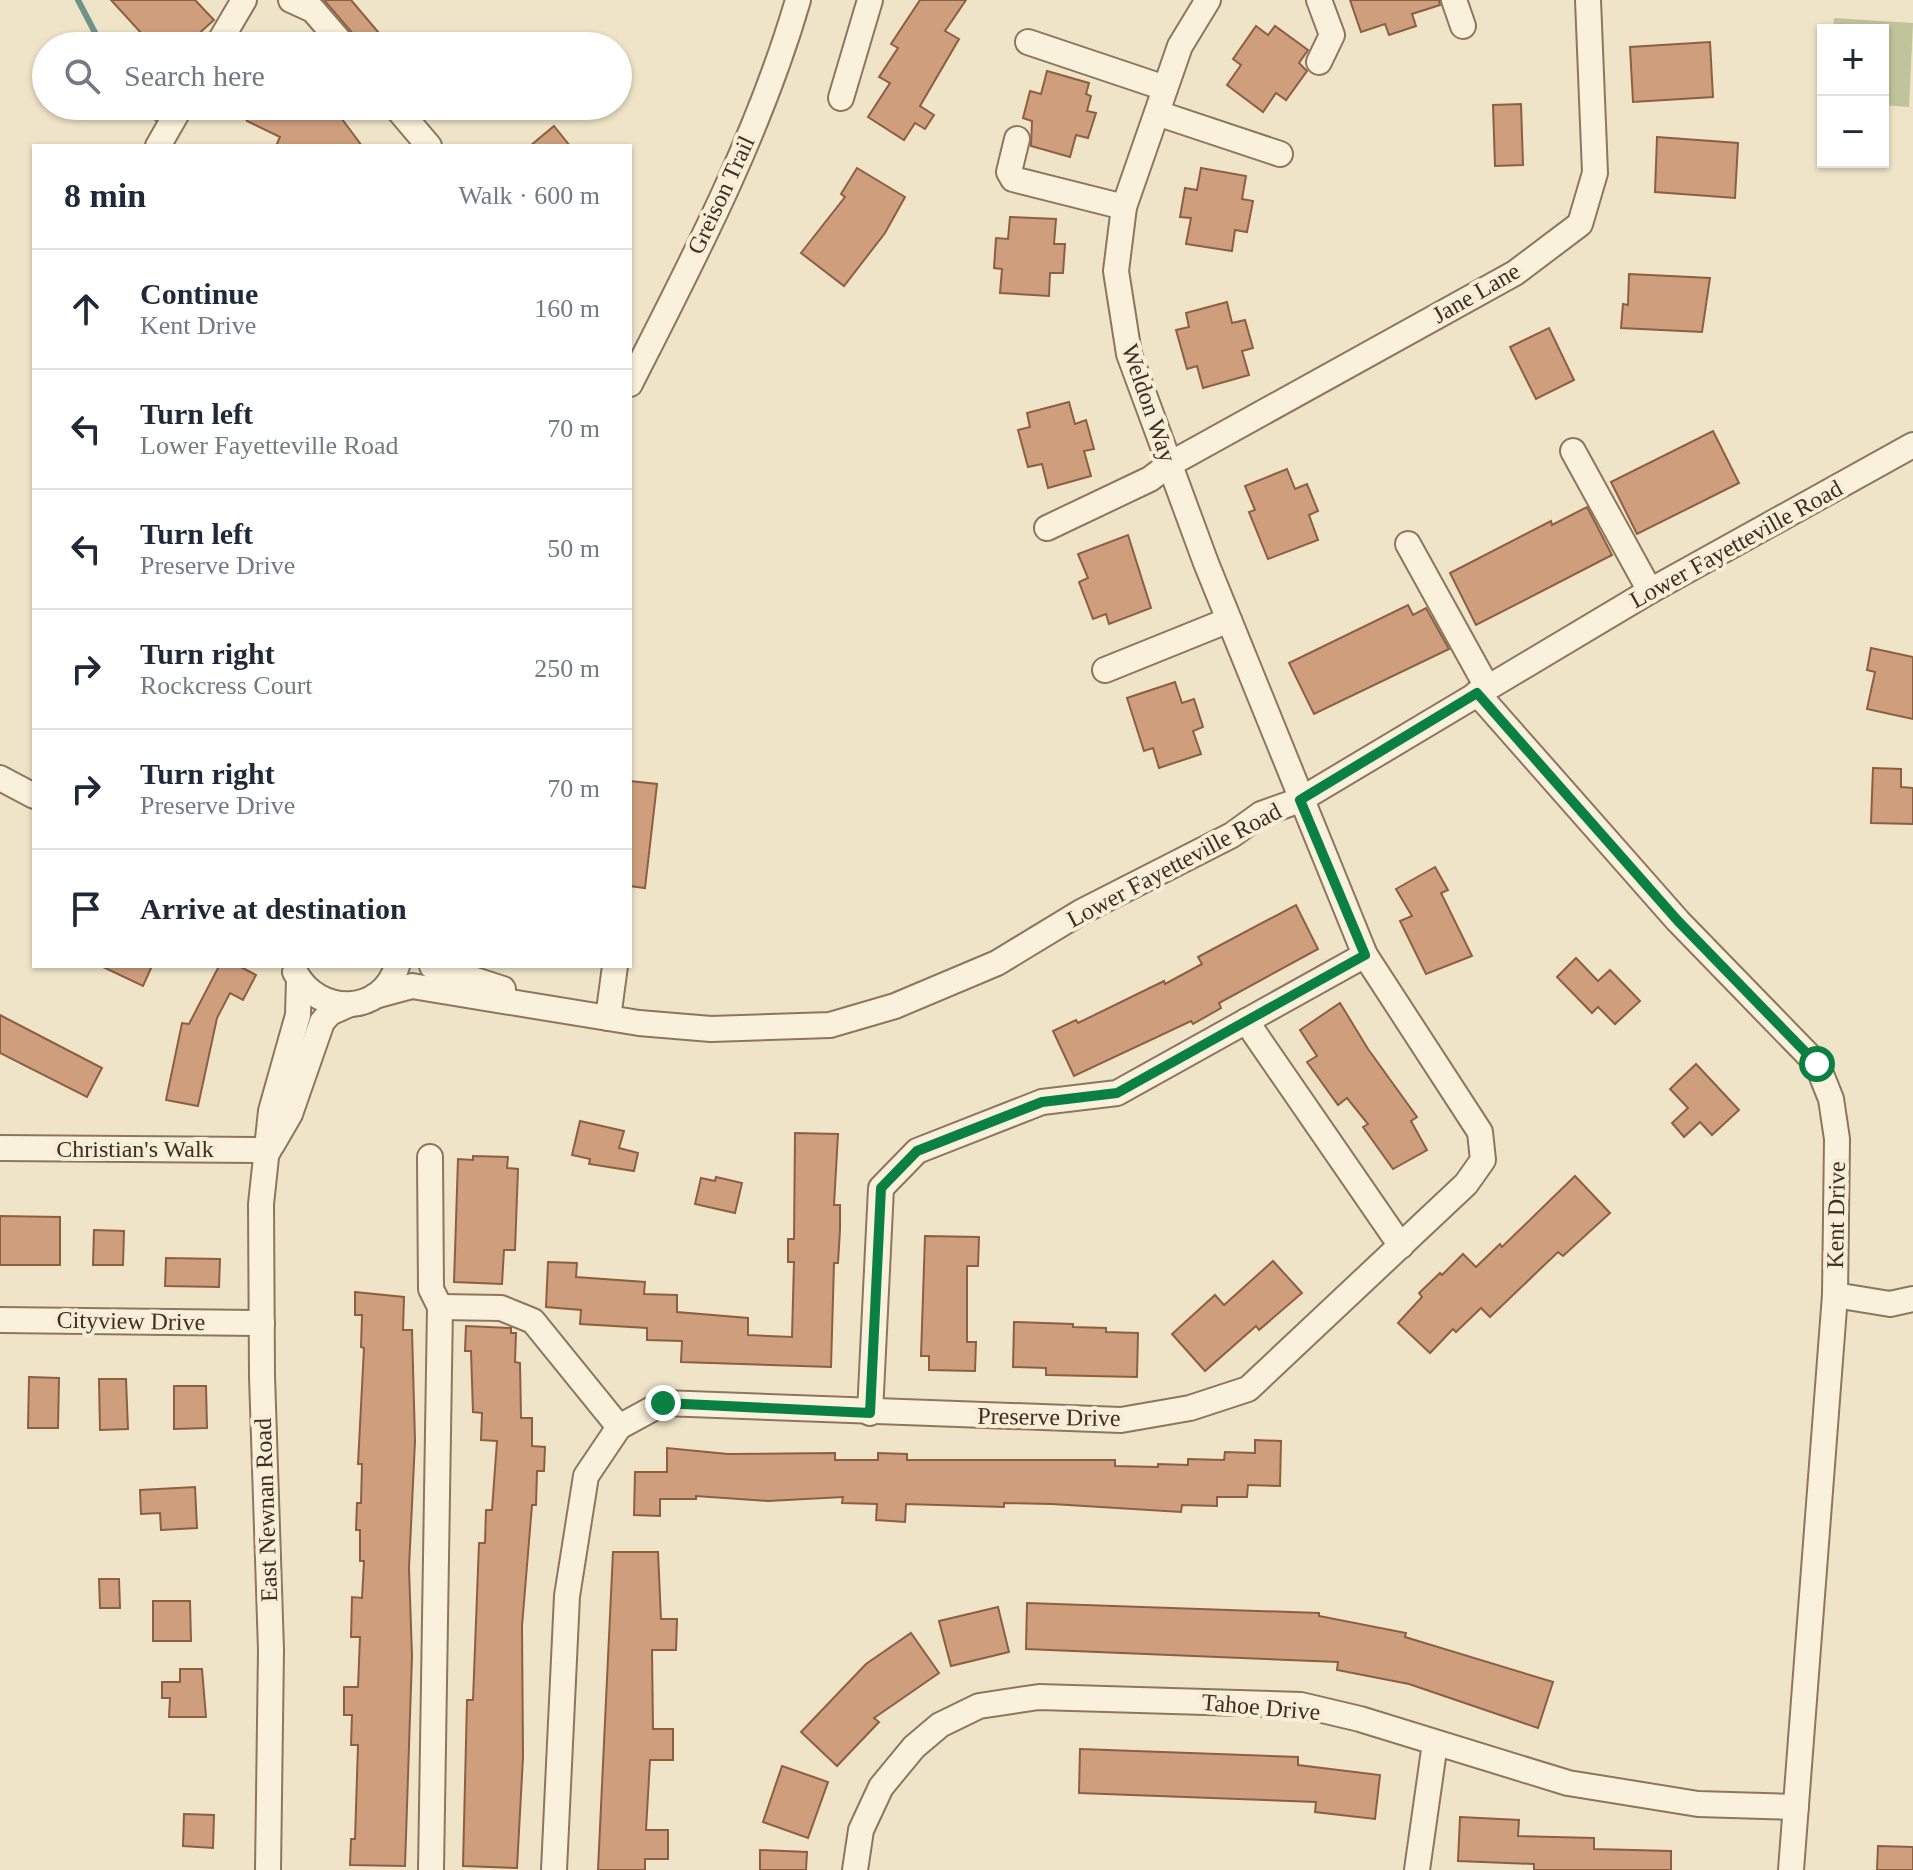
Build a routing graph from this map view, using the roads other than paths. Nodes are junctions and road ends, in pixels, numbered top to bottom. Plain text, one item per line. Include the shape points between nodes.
1 (244, 0) edge
2 (291, 0) edge
3 (798, 0) edge
4 (870, 0) edge
5 (1208, 0) edge
6 (1319, 0) edge
7 (1454, 0) edge
8 (1588, 0) edge
9 (1463, 26) dead end
10 (225, 32) edge
11 (332, 32) edge
12 (1028, 42) dead end
13 (1319, 62) dead end
14 (1165, 88) junction
15 (841, 98) dead end
16 (1157, 113) junction
17 (173, 120) edge
18 (407, 120) edge
19 (1017, 139) dead end
20 (159, 144) edge
21 (427, 144) edge
22 (1280, 154) dead end
23 (1124, 207) junction
24 (640, 339) edge
25 (632, 375) edge
26 (1913, 445) edge
27 (1573, 451) dead end
28 (1170, 464) junction
29 (1047, 528) dead end
30 (1408, 544) dead end
31 (1650, 591) junction
32 (1229, 620) junction
33 (1105, 670) dead end
34 (1482, 690) junction
35 (0, 778) edge
36 (32, 795) edge
37 (1300, 800) junction
38 (1365, 955) junction
39 (396, 968) edge
40 (438, 968) edge
41 (615, 968) edge
42 (296, 973) edge
43 (375, 996) junction
44 (348, 1005) junction
45 (553, 1008) junction
46 (608, 1018) junction
47 (1246, 1021) junction
48 (0, 1148) edge
49 (269, 1150) junction
50 (430, 1157) dead end
51 (1401, 1246) junction
52 (1835, 1295) junction
53 (1913, 1299) edge
54 (440, 1307) junction
55 (0, 1320) edge
56 (262, 1323) junction
57 (870, 1413) junction
58 (619, 1427) junction
59 (1435, 1743) junction
60 (1796, 1807) junction
61 (268, 1870) edge
62 (431, 1870) edge
63 (554, 1870) edge
64 (855, 1870) edge
65 (1417, 1870) edge
66 (1791, 1870) edge

1 - 10 street
2 - 11 street via 313,10
3 - 24 street, Greison Trail via 783,52 731,179
4 - 15 street
5 - 14 street, Weldon Way via 1180,46
6 - 13 street via 1332,35
7 - 9 street
8 - 28 street, Jane Lane via 1595,173 1580,224 1515,273
12 - 14 street
14 - 16 street, Weldon Way
16 - 22 street
16 - 23 street, Weldon Way
17 - 20 street
18 - 21 street
19 - 23 street via 1009,172 1013,179
23 - 28 street, Weldon Way via 1116,271 1123,324
24 - 25 street, Greison Trail
26 - 31 street, Lower Fayetteville Road
27 - 31 street
28 - 29 street, Jane Lane via 1150,479
28 - 32 street, Weldon Way
30 - 34 street, Kent Drive
31 - 34 street, Lower Fayetteville Road
32 - 33 street
32 - 37 street, Weldon Way
34 - 37 street, Lower Fayetteville Road
34 - 52 street, Kent Drive via 1678,921 1817,1064 1831,1099 1837,1139
35 - 36 street
37 - 38 street, Preserve Drive
37 - 46 street, Lower Fayetteville Road via 1261,814 1232,835 1081,912 997,963 895,1006 830,1025 760,1029
38 - 47 street
38 - 51 street, Preserve Drive via 1480,1132 1483,1160 1466,1184
39 - 43 street
40 - 45 street, Lower Fayetteville Road
41 - 46 street
42 - 44 street via 320,999
42 - 49 street, East Newnan Road via 298,1015 271,1111
43 - 44 street, Lower Fayetteville Road
43 - 45 street, Lower Fayetteville Road via 412,986
44 - 49 street, East Newnan Road via 322,1022 290,1114
45 - 46 street, Lower Fayetteville Road
47 - 51 street
47 - 57 street via 1117,1093 1042,1102 917,1151 881,1188
48 - 49 street, Christian's Walk
49 - 56 street, East Newnan Road via 261,1204
50 - 54 street via 431,1289
51 - 57 street, Preserve Drive via 1248,1389 1204,1403 1121,1420
52 - 53 street via 1890,1304
52 - 60 street, Kent Drive
54 - 58 street via 501,1308 533,1321
54 - 62 street
55 - 56 street, Cityview Drive
56 - 61 street, East Newnan Road via 271,1650
57 - 58 street, Preserve Drive via 663,1403
58 - 63 street, Preserve Drive via 586,1476 567,1596
59 - 60 street, Tahoe Drive via 1568,1783 1633,1796
59 - 64 street, Tahoe Drive via 1301,1705 1039,1697 979,1706 940,1725 881,1787 861,1830
59 - 65 street
60 - 66 street, Kent Drive

